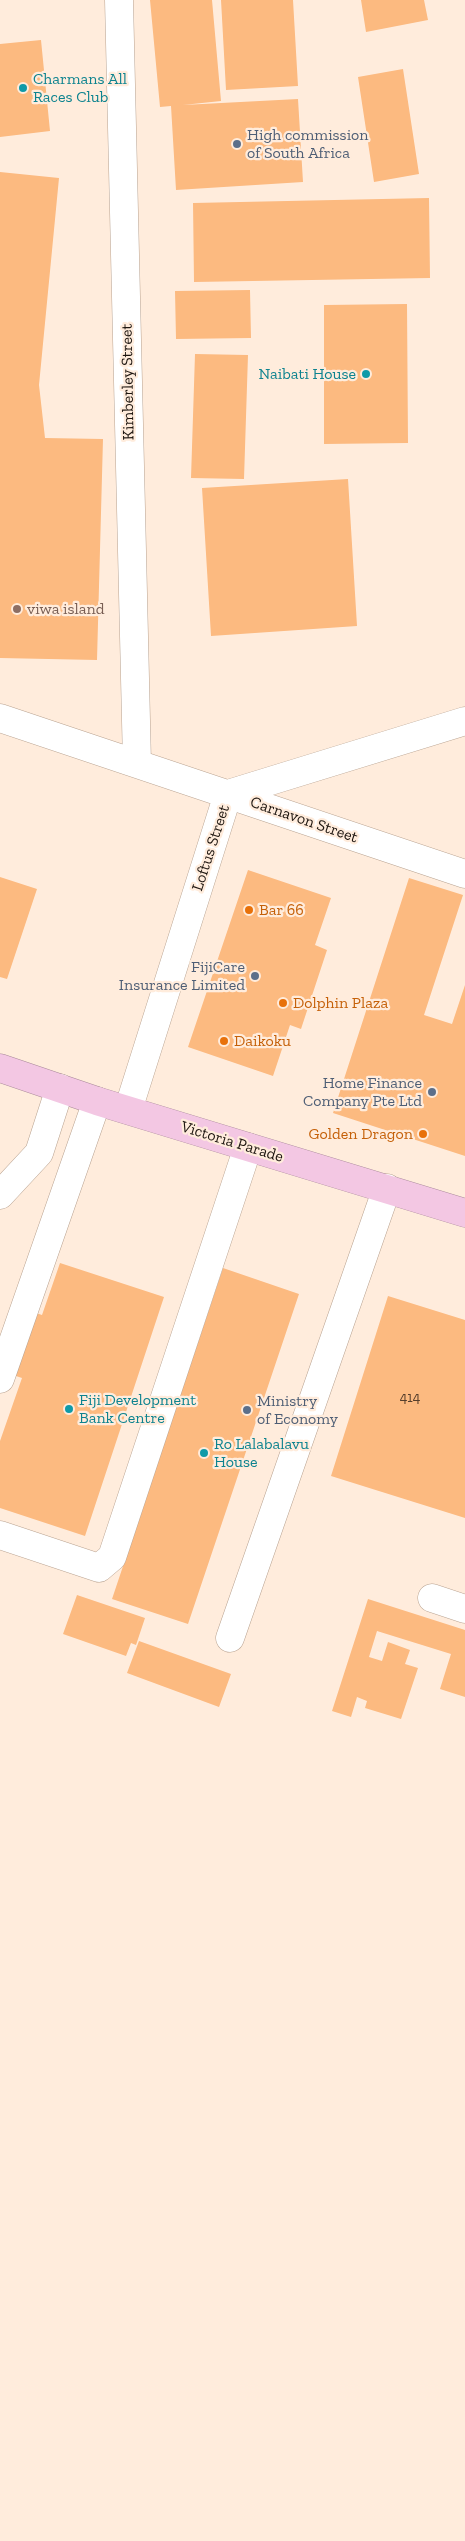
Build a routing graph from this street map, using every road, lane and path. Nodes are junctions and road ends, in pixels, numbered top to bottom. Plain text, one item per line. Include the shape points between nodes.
1 (119, 0) edge
2 (0, 718) edge
3 (465, 721) edge
4 (137, 763) junction
5 (228, 794) junction
6 (465, 874) edge
7 (0, 1068) edge
8 (60, 1088) junction
9 (97, 1101) junction
10 (128, 1110) junction
11 (248, 1146) junction
12 (387, 1188) junction
13 (0, 1195) edge
14 (465, 1213) edge
15 (0, 1378) edge
16 (0, 1536) edge
17 (432, 1598) dead end
18 (465, 1609) edge
19 (230, 1638) dead end

1 - 4 street, Kimberley Street
2 - 4 street, Carnavon Street
3 - 5 street, Loftus Street
4 - 5 street, Carnavon Street
5 - 6 street, Carnavon Street
5 - 10 street, Loftus Street
7 - 8 highway, Victoria Parade
8 - 9 highway, Victoria Parade
8 - 13 street via 39,1153
9 - 10 highway, Victoria Parade
9 - 15 street
10 - 11 highway, Victoria Parade
11 - 12 highway, Victoria Parade
11 - 16 street via 112,1557 99,1568
12 - 14 highway, Victoria Parade
12 - 19 street
17 - 18 street

